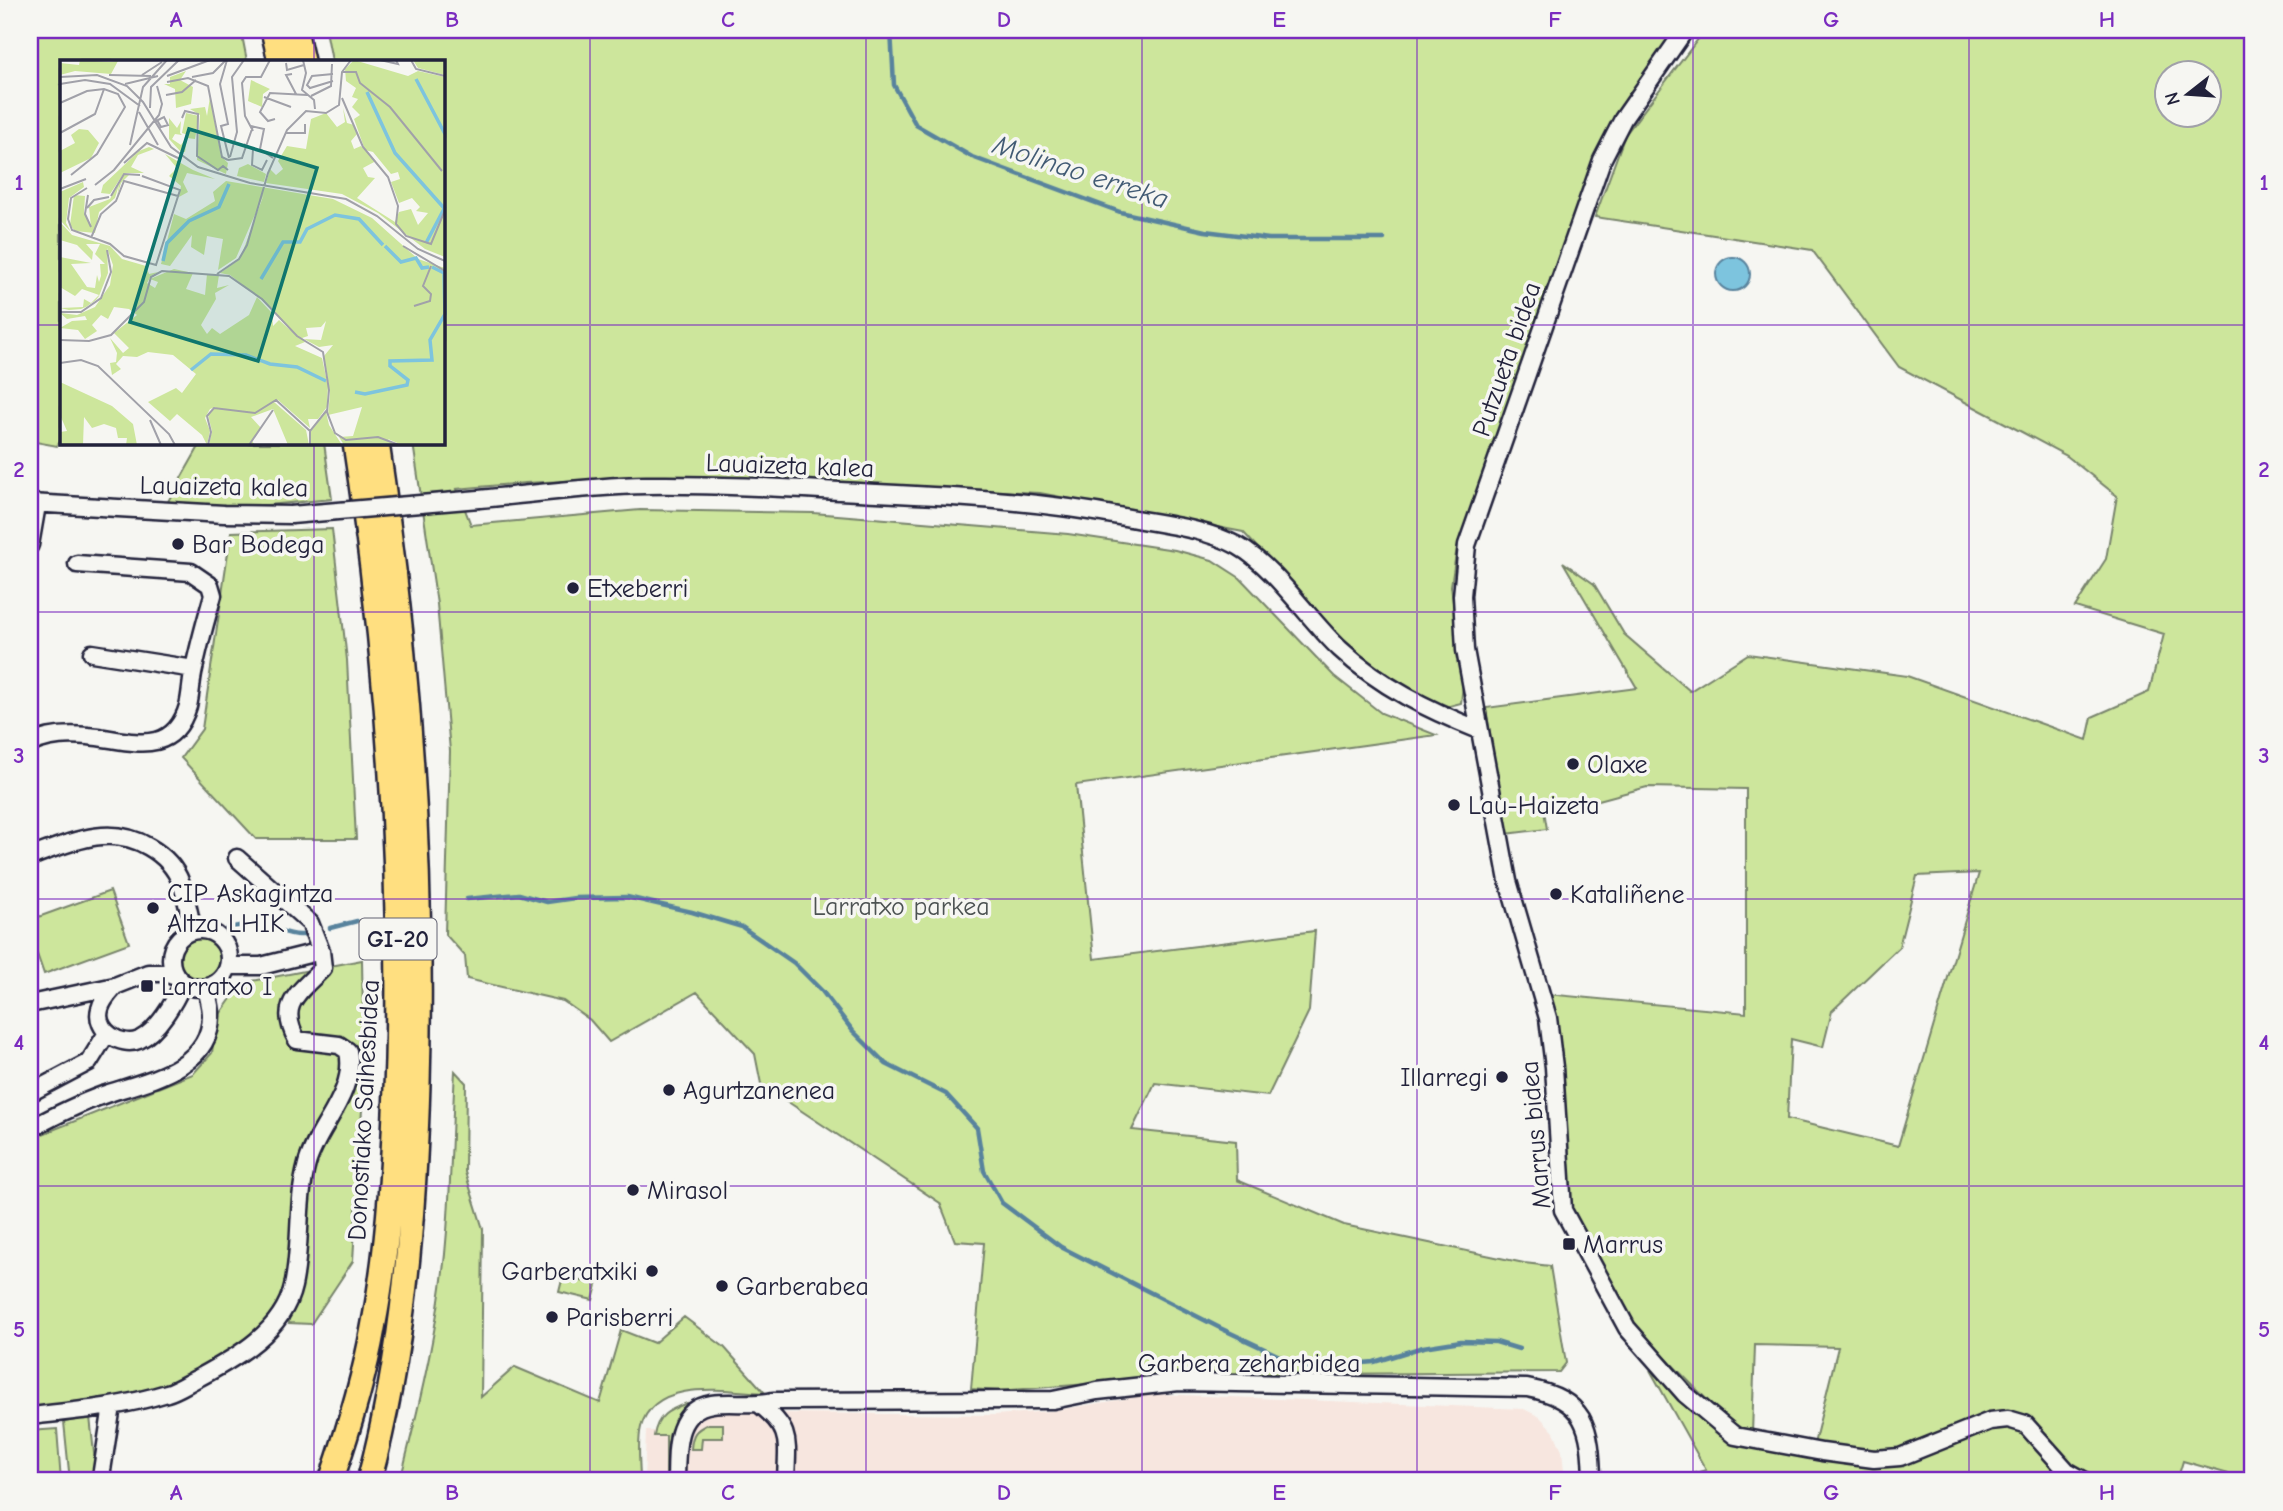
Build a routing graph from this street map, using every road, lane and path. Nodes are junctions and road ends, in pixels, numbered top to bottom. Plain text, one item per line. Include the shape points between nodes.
1 (273, 30) edge
2 (295, 30) edge
3 (1685, 30) edge
4 (280, 60) edge
5 (302, 60) edge
6 (355, 444) edge
7 (377, 444) edge
8 (34, 504) edge
9 (30, 545) edge
10 (77, 564) dead end
11 (92, 653) dead end
12 (194, 669) junction
13 (1472, 687) junction
14 (1448, 718) junction
15 (1479, 730) junction
16 (30, 744) edge
17 (30, 857) edge
18 (236, 858) dead end
19 (193, 930) junction
20 (321, 951) junction
21 (229, 966) junction
22 (179, 980) junction
23 (115, 986) junction
24 (206, 988) junction
25 (30, 1004) edge
26 (107, 1033) junction
27 (30, 1093) edge
28 (30, 1129) edge
29 (759, 1405) junction
30 (112, 1406) junction
31 (30, 1416) edge
32 (347, 1433) junction
33 (101, 1477) dead end
34 (317, 1481) edge
35 (331, 1481) edge
36 (369, 1481) edge
37 (676, 1481) edge
38 (786, 1481) edge
39 (1592, 1481) edge
40 (2085, 1481) edge

1 - 4 highway
2 - 5 highway
3 - 13 street, Putzueta bidea via 1623,119 1602,160 1467,545 1462,596
6 - 32 highway, Donostiako Saihesbidea / GI-20 via 384,672 395,838 398,1011 389,1223 373,1330
7 - 36 highway, Donostiako Saihesbidea / GI-20 via 406,670 419,872 420,1012 405,1294 394,1371
8 - 9 street
8 - 14 street, Lauaizeta kalea, bridge via 291,515 643,485 723,485 1063,505 1172,526 1239,547 1262,564 1340,649 1368,672
10 - 12 street via 191,572 210,585 213,595
11 - 12 street
12 - 16 street via 182,720 160,741 144,744 64,735
13 - 14 street via 1464,711
13 - 15 street, Putzueta bidea
14 - 15 street, Lauaizeta kalea
15 - 40 street, Marrus bidea via 1508,881 1548,1018 1563,1210 1627,1328 1685,1394 1735,1436 1874,1459 1900,1457 1990,1421 2008,1419 2025,1424 2067,1471
17 - 19 street via 105,834 139,841 171,865 181,882
18 - 20 street via 310,923
19 - 21 street via 221,938 227,946
19 - 22 street via 172,949 170,959
20 - 21 street via 261,966
20 - 30 street via 323,968 296,996 288,1010 289,1025 297,1040 339,1045 348,1051 350,1062 344,1092 311,1150 303,1178 293,1288 268,1332 227,1363 170,1392
21 - 24 street via 221,980
22 - 23 street via 164,973 148,973
22 - 24 street
22 - 26 street via 172,1006 142,1039 118,1040
23 - 25 street
23 - 26 street via 100,1010 99,1021
24 - 28 street via 211,1024 206,1040 190,1060 86,1101
26 - 27 street via 89,1062
29 - 37 street, Garbera zeharbidea via 711,1404 688,1418 677,1441
29 - 38 street via 783,1427
29 - 39 street, Garbera zeharbidea via 783,1401 1053,1401 1179,1382 1527,1388 1552,1393 1568,1402 1580,1417 1588,1433
30 - 31 street
30 - 33 street
32 - 34 highway via 327,1455
32 - 35 highway, Donostiako Saihesbidea / GI-20

